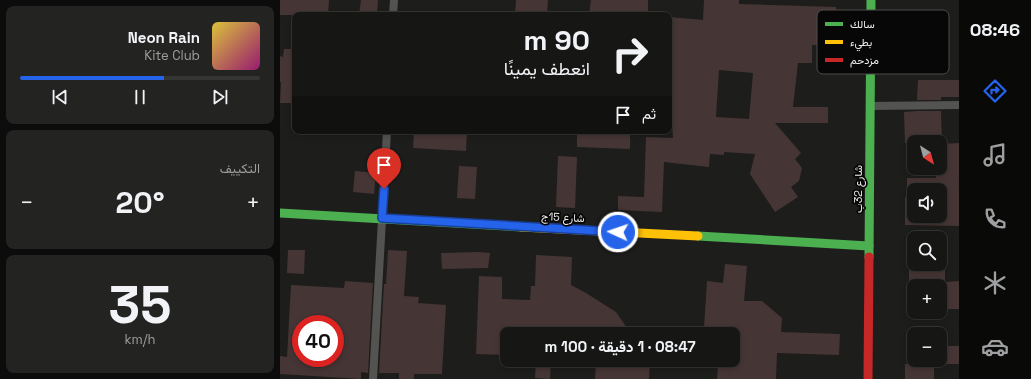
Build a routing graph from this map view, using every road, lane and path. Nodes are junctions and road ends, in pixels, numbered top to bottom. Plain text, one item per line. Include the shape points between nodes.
1 (394, 0) edge
2 (871, 0) edge
3 (871, 10) edge
4 (393, 12) edge
5 (870, 74) edge
6 (959, 105) edge
7 (870, 106) junction
8 (387, 134) edge
9 (280, 213) edge
10 (382, 218) junction
11 (869, 246) junction
12 (373, 379) edge
13 (868, 379) edge

1 - 4 lane
2 - 3 street, شارع 32ب
5 - 7 street, شارع 32ب
6 - 7 lane
7 - 11 street, شارع 32ب
8 - 10 lane
9 - 10 street, شارع 15ج
10 - 11 street, شارع 15ج
10 - 12 lane
11 - 13 street, شارع 32ب

